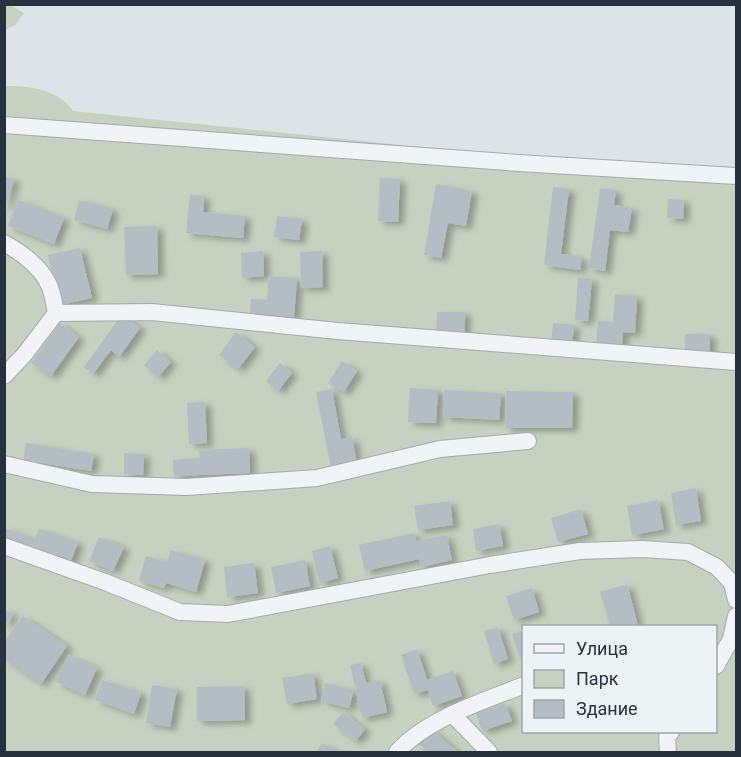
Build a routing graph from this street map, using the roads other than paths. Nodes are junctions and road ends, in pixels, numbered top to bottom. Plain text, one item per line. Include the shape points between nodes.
1 (4, 124) edge
2 (736, 176) edge
3 (4, 243) edge
4 (56, 313) junction
5 (736, 362) edge
6 (4, 376) edge
7 (528, 441) dead end
8 (4, 465) edge
9 (4, 546) edge
10 (736, 600) edge
11 (736, 616) edge
12 (717, 664) edge
13 (522, 686) edge
14 (452, 714) junction
15 (397, 753) edge
16 (489, 753) edge

1 - 2 street
3 - 4 street via 36,267 49,284
4 - 5 street via 152,312 350,332
4 - 6 street
7 - 8 street via 440,450 318,478 187,487 92,484
9 - 10 street via 180,612 228,614 513,561 580,551 642,549 688,552 717,567 732,583
11 - 12 street via 731,639
13 - 14 street
14 - 15 street
14 - 16 street

